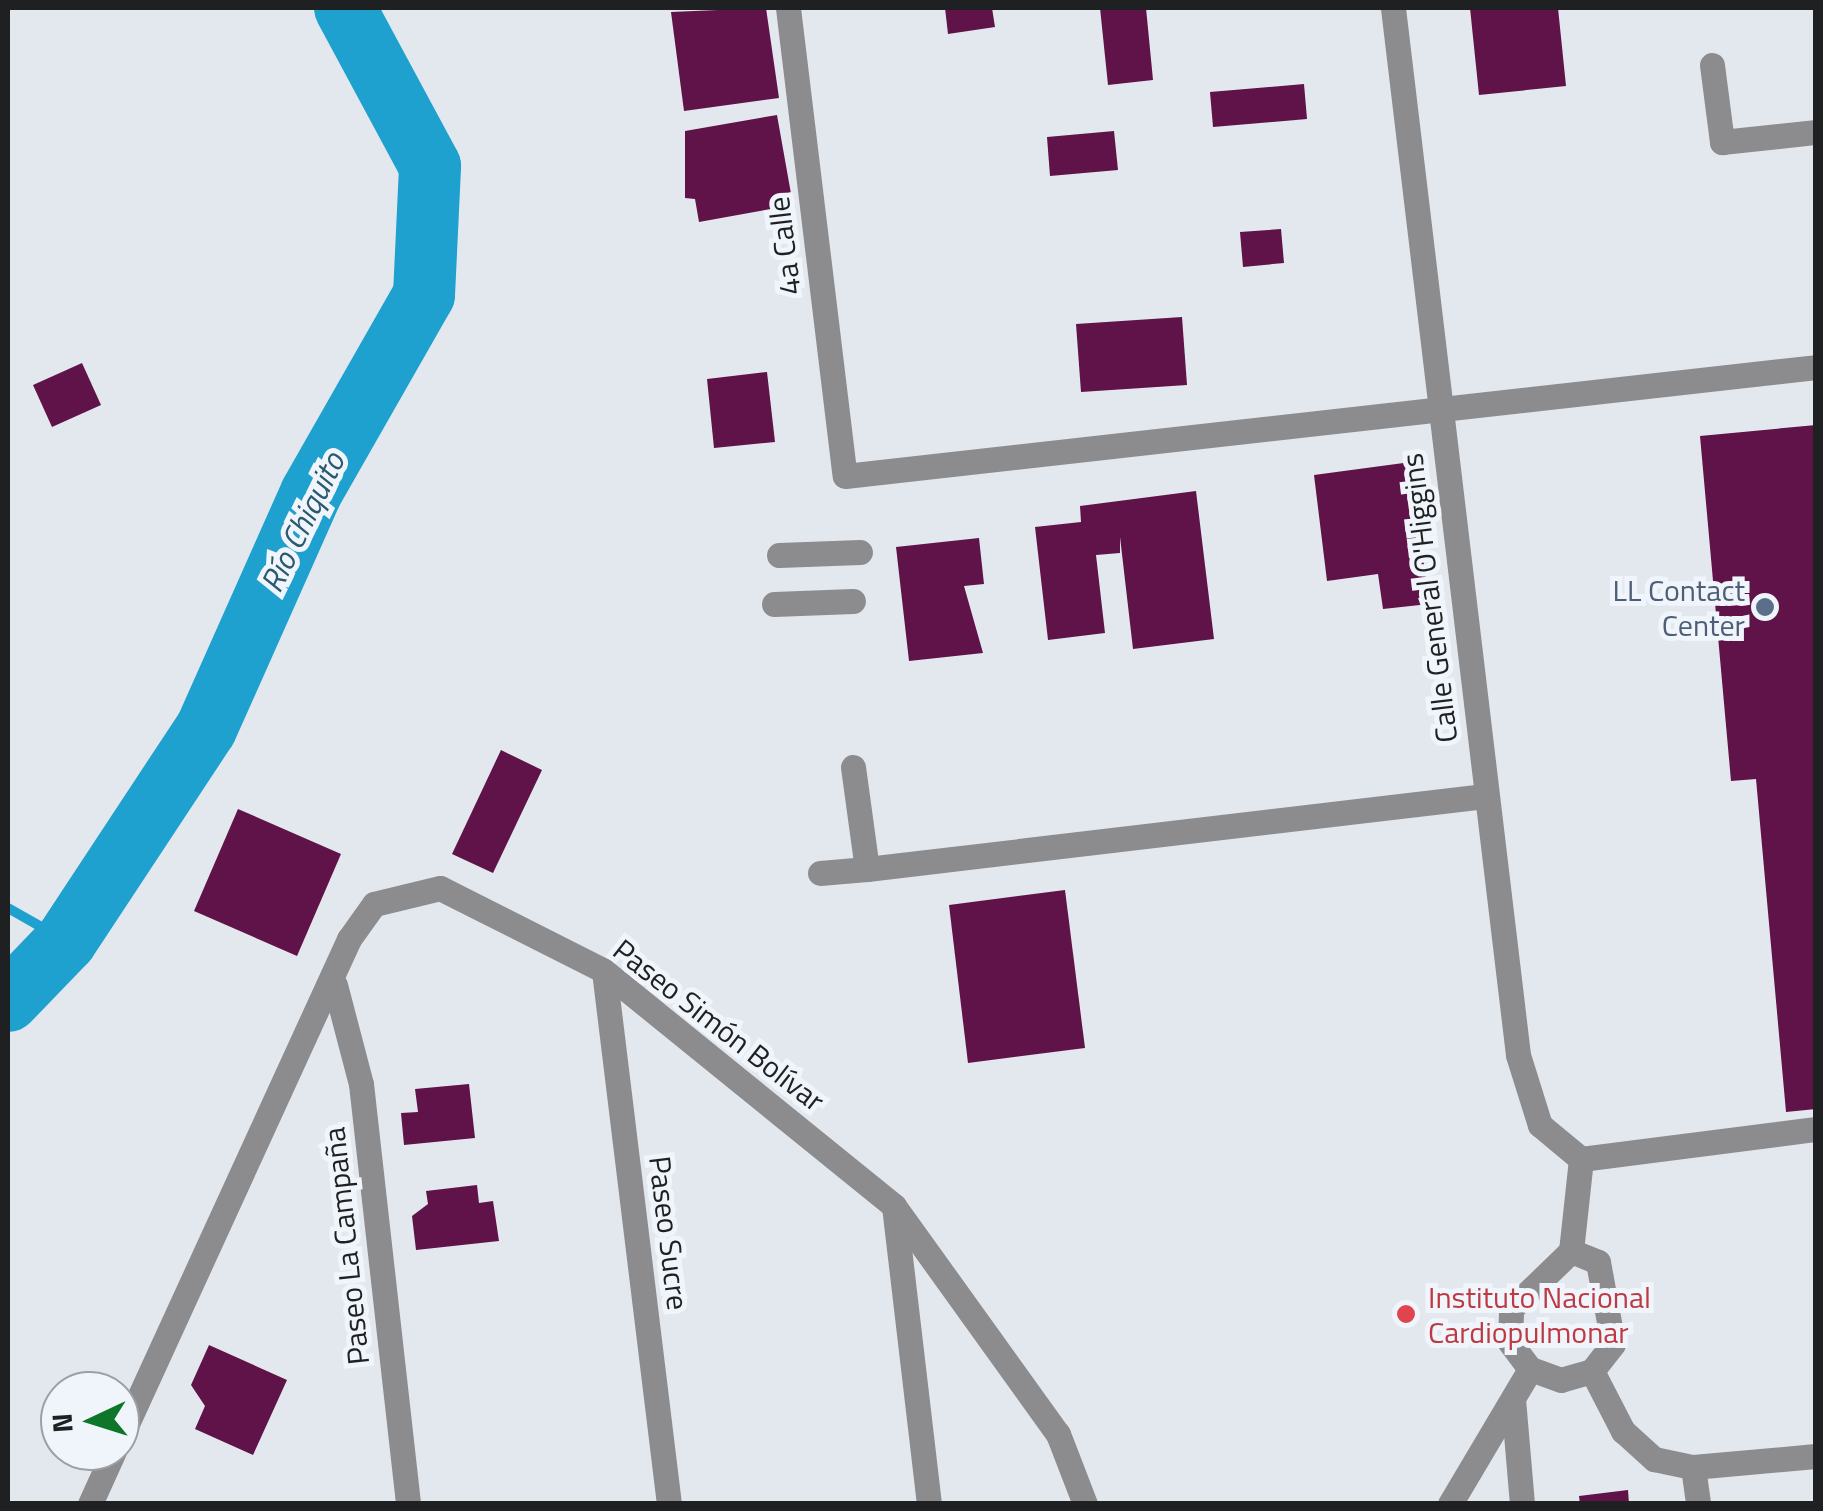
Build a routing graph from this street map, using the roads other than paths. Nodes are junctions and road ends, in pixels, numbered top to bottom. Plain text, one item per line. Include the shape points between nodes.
1 (788, 8) edge
2 (1393, 8) edge
3 (1712, 65) dead end
4 (1816, 132) edge
5 (1816, 367) edge
6 (1439, 408) junction
7 (860, 552) dead end
8 (779, 556) dead end
9 (853, 601) dead end
10 (774, 604) dead end
11 (853, 767) dead end
12 (1485, 796) junction
13 (867, 868) junction
14 (820, 873) dead end
15 (604, 971) junction
16 (335, 985) junction
17 (1816, 1129) edge
18 (1581, 1159) junction
19 (894, 1206) junction
20 (1571, 1251) junction
21 (1530, 1369) junction
22 (1592, 1371) junction
23 (140, 1397) edge
24 (1513, 1400) junction
25 (1816, 1456) edge
26 (1692, 1467) junction
27 (1466, 1469) junction
28 (105, 1471) edge
29 (90, 1504) edge
30 (408, 1504) edge
31 (669, 1504) edge
32 (929, 1504) edge
33 (1085, 1504) edge
34 (1450, 1504) edge
35 (1468, 1504) edge
36 (1522, 1504) edge
37 (1698, 1504) edge

1 - 6 street, 4a Calle via 844,476
2 - 6 street, Calle General O'Higgins
3 - 4 street via 1722,142
5 - 6 street
6 - 12 street, Calle General O'Higgins
7 - 8 street
9 - 10 street
11 - 13 street
12 - 13 street
12 - 18 street, Calle General O'Higgins via 1527,1095 1540,1125
13 - 14 street
15 - 16 street, Paseo Simón Bolívar via 440,888 374,904 349,939
15 - 19 street, Paseo Simón Bolívar
15 - 31 street, Paseo Sucre
16 - 23 street, Paseo Simón Bolívar
16 - 30 street, Paseo La Campaña via 361,1084
17 - 18 street
18 - 20 street
19 - 32 street
19 - 33 street, Paseo Simón Bolívar via 1058,1434
20 - 21 street via 1511,1309 1510,1342
20 - 22 street via 1598,1262 1613,1310 1612,1344
21 - 22 street via 1561,1380
21 - 24 street
22 - 26 street via 1638,1447
24 - 27 street
24 - 36 street
25 - 26 street
26 - 37 street
27 - 34 street
27 - 35 street
28 - 29 street

